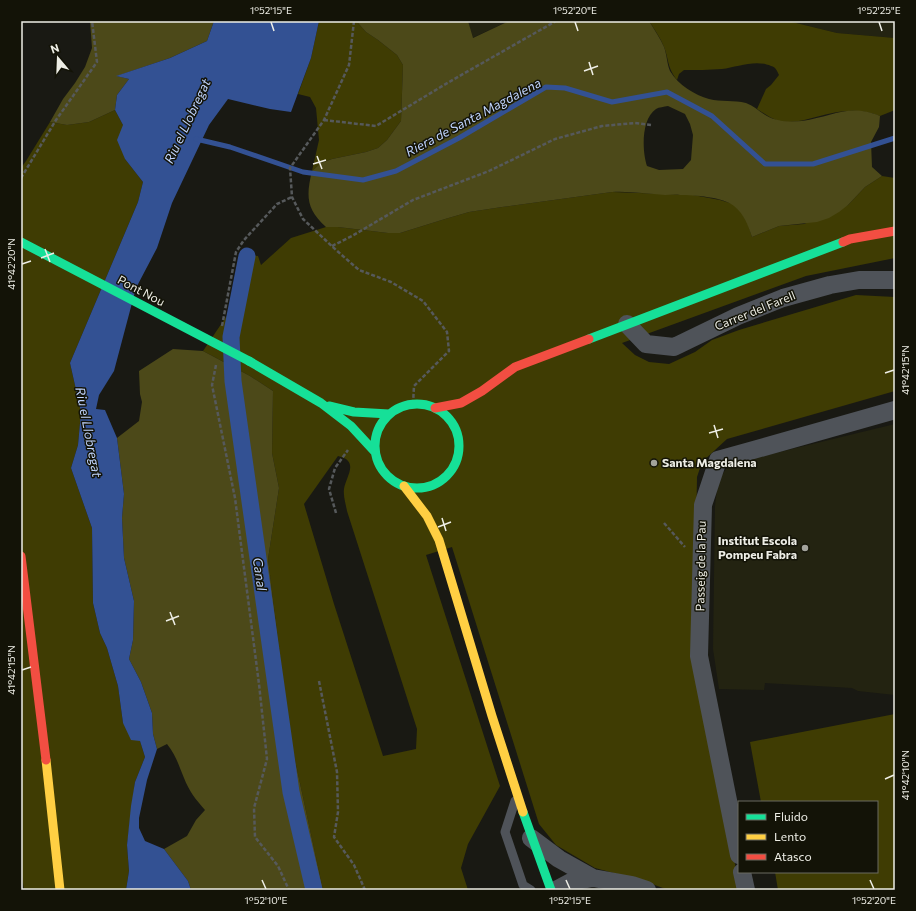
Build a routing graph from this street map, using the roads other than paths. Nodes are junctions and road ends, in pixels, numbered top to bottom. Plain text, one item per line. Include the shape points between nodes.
1 (895, 232) edge
2 (21, 242) edge
3 (895, 280) edge
4 (627, 324) junction
5 (482, 391) junction
6 (321, 403) junction
7 (471, 407) dead end
8 (435, 408) junction
9 (895, 410) edge
10 (389, 414) junction
11 (463, 426) dead end
12 (459, 440) junction
13 (375, 452) junction
14 (441, 480) junction
15 (404, 486) junction
16 (439, 494) dead end
17 (435, 514) dead end
18 (438, 540) junction
19 (21, 556) edge
20 (517, 796) junction
21 (531, 838) junction
22 (738, 850) edge
23 (742, 873) edge
24 (594, 884) edge
25 (60, 890) edge
26 (531, 890) edge
27 (551, 890) edge
28 (556, 890) edge
29 (647, 890) edge
30 (746, 890) edge

1 - 4 street via 850,240
2 - 6 street, Pont Nou, bridge via 249,361
3 - 4 street, Carrer del Farell via 859,280 783,298 738,316 674,347 646,344
4 - 5 street via 514,367
5 - 7 street
5 - 8 street via 461,402
6 - 10 street via 354,412
6 - 13 street via 351,426
8 - 10 street via 413,404 400,407
8 - 12 street via 448,418
9 - 22 street, Passeig de la Pau via 718,460 703,505 699,656
10 - 13 street via 376,434
11 - 12 street
12 - 14 street via 456,462
13 - 15 street via 385,473
14 - 15 street via 420,488
14 - 16 street
15 - 18 street via 427,516
17 - 18 street
18 - 20 street
19 - 25 street
20 - 21 street
20 - 26 lane via 505,832 523,885
21 - 24 street
21 - 27 street
23 - 30 street
24 - 28 street via 571,882
24 - 29 street via 632,885

